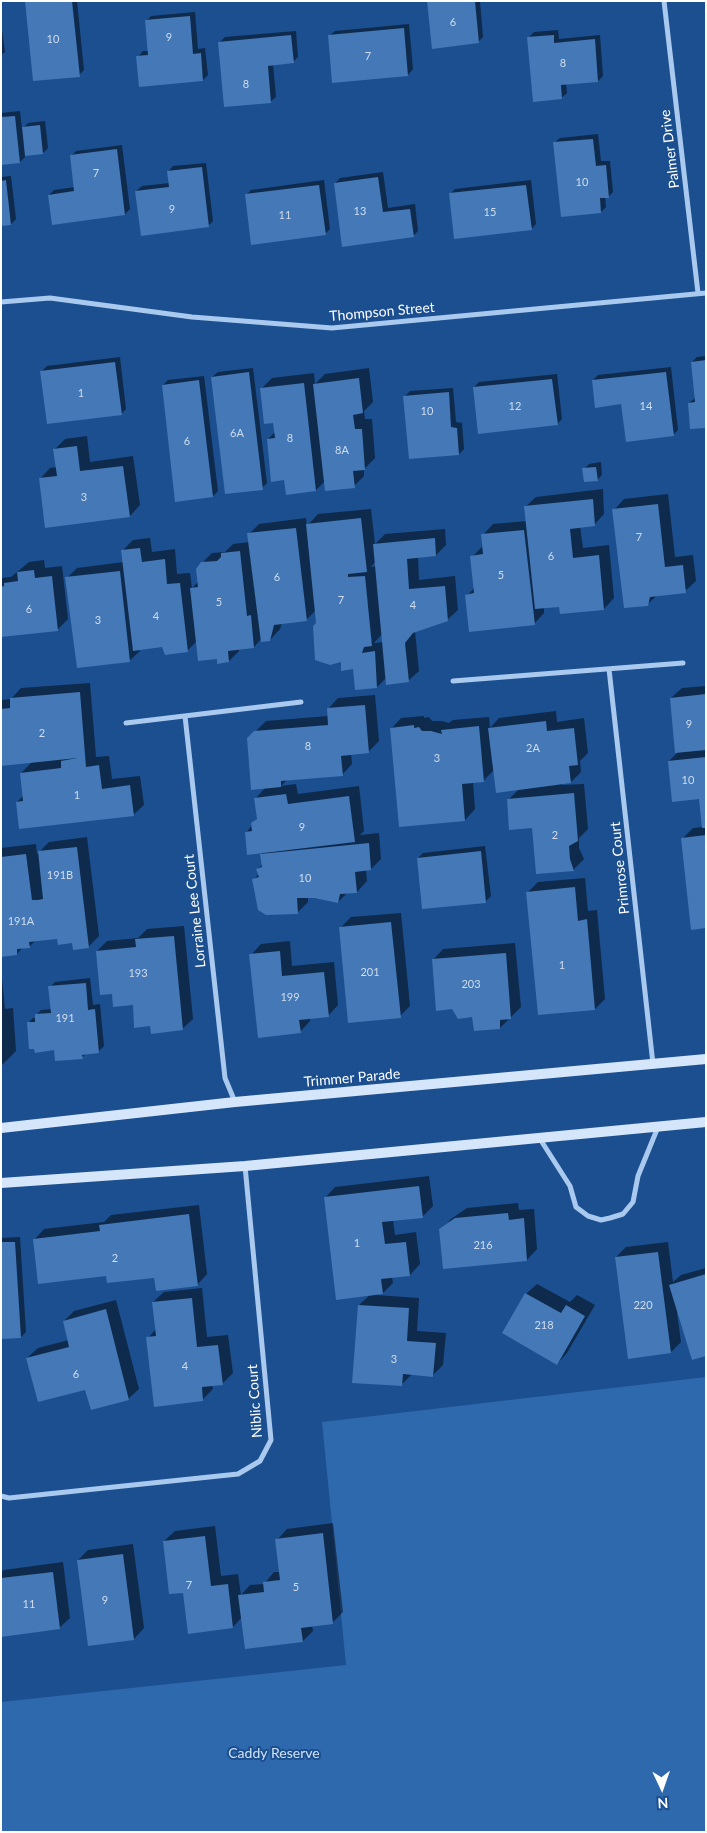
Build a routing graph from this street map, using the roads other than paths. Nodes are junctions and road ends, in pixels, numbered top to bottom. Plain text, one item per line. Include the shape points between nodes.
1 (664, 1) edge
2 (698, 293) junction
3 (706, 293) edge
4 (1, 302) edge
5 (683, 663) dead end
6 (609, 669) junction
7 (454, 681) dead end
8 (300, 702) dead end
9 (185, 716) junction
10 (126, 723) dead end
11 (706, 1060) edge
12 (653, 1064) junction
13 (235, 1102) junction
14 (706, 1122) edge
15 (658, 1126) junction
16 (1, 1128) edge
17 (539, 1137) junction
18 (245, 1166) junction
19 (1, 1183) edge
20 (1, 1496) edge

1 - 2 street, Palmer Drive
2 - 3 street, Thompson Street
2 - 4 street, Thompson Street via 332,328 192,317 50,298
5 - 6 street
6 - 7 street
6 - 12 street, Primrose Court
8 - 9 street
9 - 10 street
9 - 13 street, Lorraine Lee Court via 226,1078
11 - 12 main road, Trimmer Parade
12 - 13 main road, Trimmer Parade
13 - 16 main road, Trimmer Parade
14 - 15 main road
15 - 17 main road
15 - 17 street via 638,1176 633,1202 623,1214 601,1220 576,1207 570,1186
17 - 18 main road
18 - 19 main road
18 - 20 street, Niblic Court via 271,1440 260,1460 238,1474 10,1498

